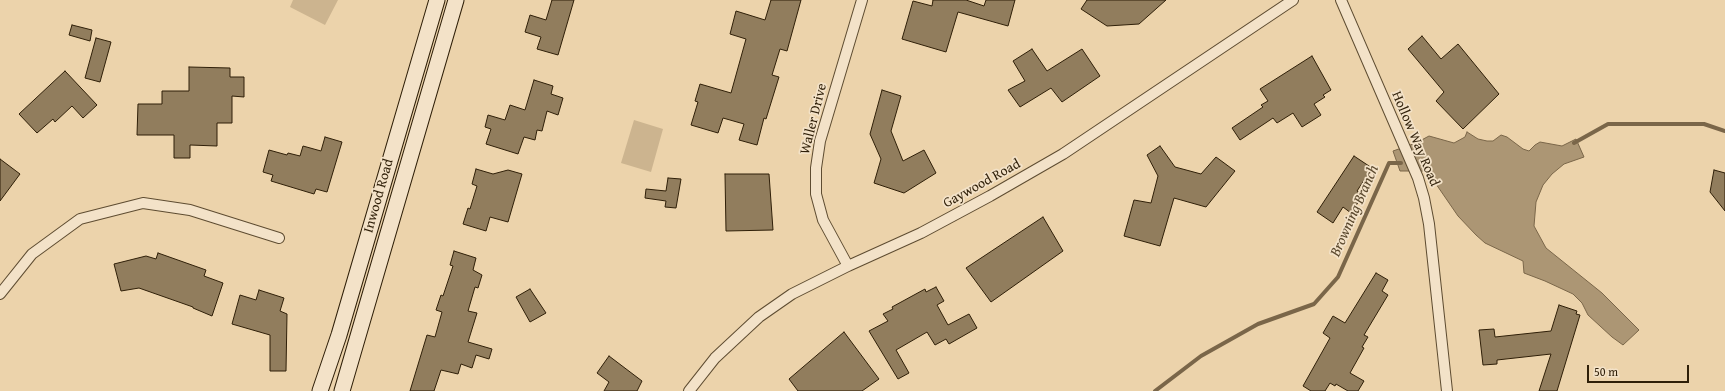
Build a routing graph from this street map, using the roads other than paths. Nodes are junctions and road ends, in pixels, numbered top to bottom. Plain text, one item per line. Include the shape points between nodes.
1 (437, 0) edge
2 (456, 0) edge
3 (862, 0) edge
4 (1293, 0) edge
5 (1341, 0) edge
6 (372, 222) junction
7 (390, 228) junction
8 (279, 238) dead end
9 (848, 266) junction
10 (0, 294) edge
11 (320, 391) edge
12 (342, 391) edge
13 (688, 391) edge
14 (1447, 391) edge

1 - 6 main road, Inwood Road
2 - 7 main road, Inwood Road
3 - 9 street, Waller Drive via 820,141 816,168 816,194 823,220
4 - 9 street, Gaywood Road via 1063,154 921,233
5 - 14 street, Hollow Way Road via 1418,178 1424,198
6 - 7 main road
6 - 11 main road, Inwood Road
7 - 12 main road, Inwood Road
8 - 10 street via 190,210 143,203 80,219 32,254
9 - 13 street, Gaywood Road via 792,294 759,317 715,358

